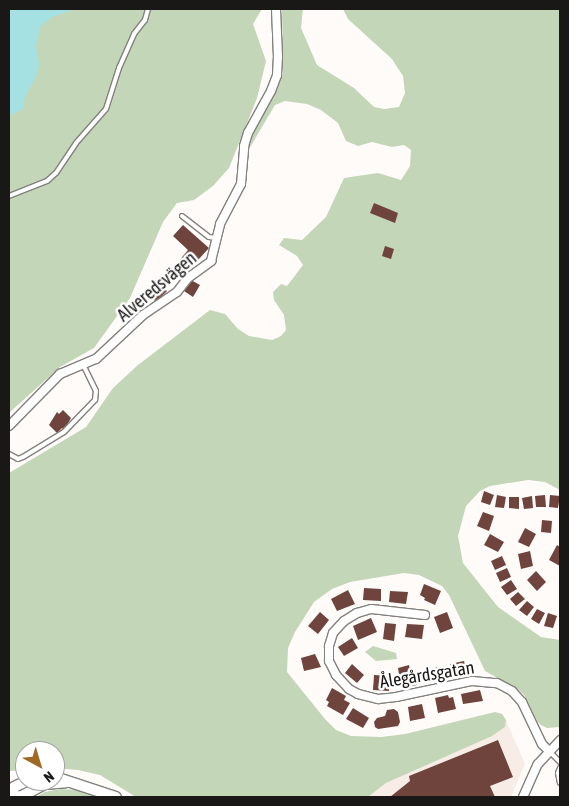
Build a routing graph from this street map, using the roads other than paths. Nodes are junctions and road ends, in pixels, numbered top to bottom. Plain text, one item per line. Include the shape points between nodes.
1 (148, 9) edge
2 (276, 9) edge
3 (9, 196) edge
4 (182, 216) dead end
5 (216, 238) junction
6 (84, 366) junction
7 (9, 426) edge
8 (9, 454) edge
9 (425, 615) dead end
10 (560, 740) edge
11 (549, 751) junction
12 (560, 762) edge
13 (560, 768) edge
14 (65, 780) edge
15 (71, 782) junction
16 (560, 783) edge
17 (10, 792) edge
18 (23, 797) edge
19 (116, 797) edge
20 (523, 797) edge

1 - 3 lane via 119,68 106,109 56,173 47,181
2 - 5 street, Alveredsvägen via 276,75 248,133 241,184
4 - 5 lane via 209,237
5 - 6 street, Alveredsvägen via 211,261
6 - 7 street, Alveredsvägen via 60,374
6 - 8 lane via 96,391 95,400 64,432 23,457 18,459
9 - 11 street, Ålegårdsgatan via 371,609 344,621 333,633 329,646 329,661 336,675 358,694 378,699 472,681 498,683 522,702 542,744
10 - 11 street
11 - 12 lane
11 - 20 street via 533,773
13 - 16 lane
14 - 15 street
15 - 18 street via 45,784
15 - 19 street
17 - 18 street

